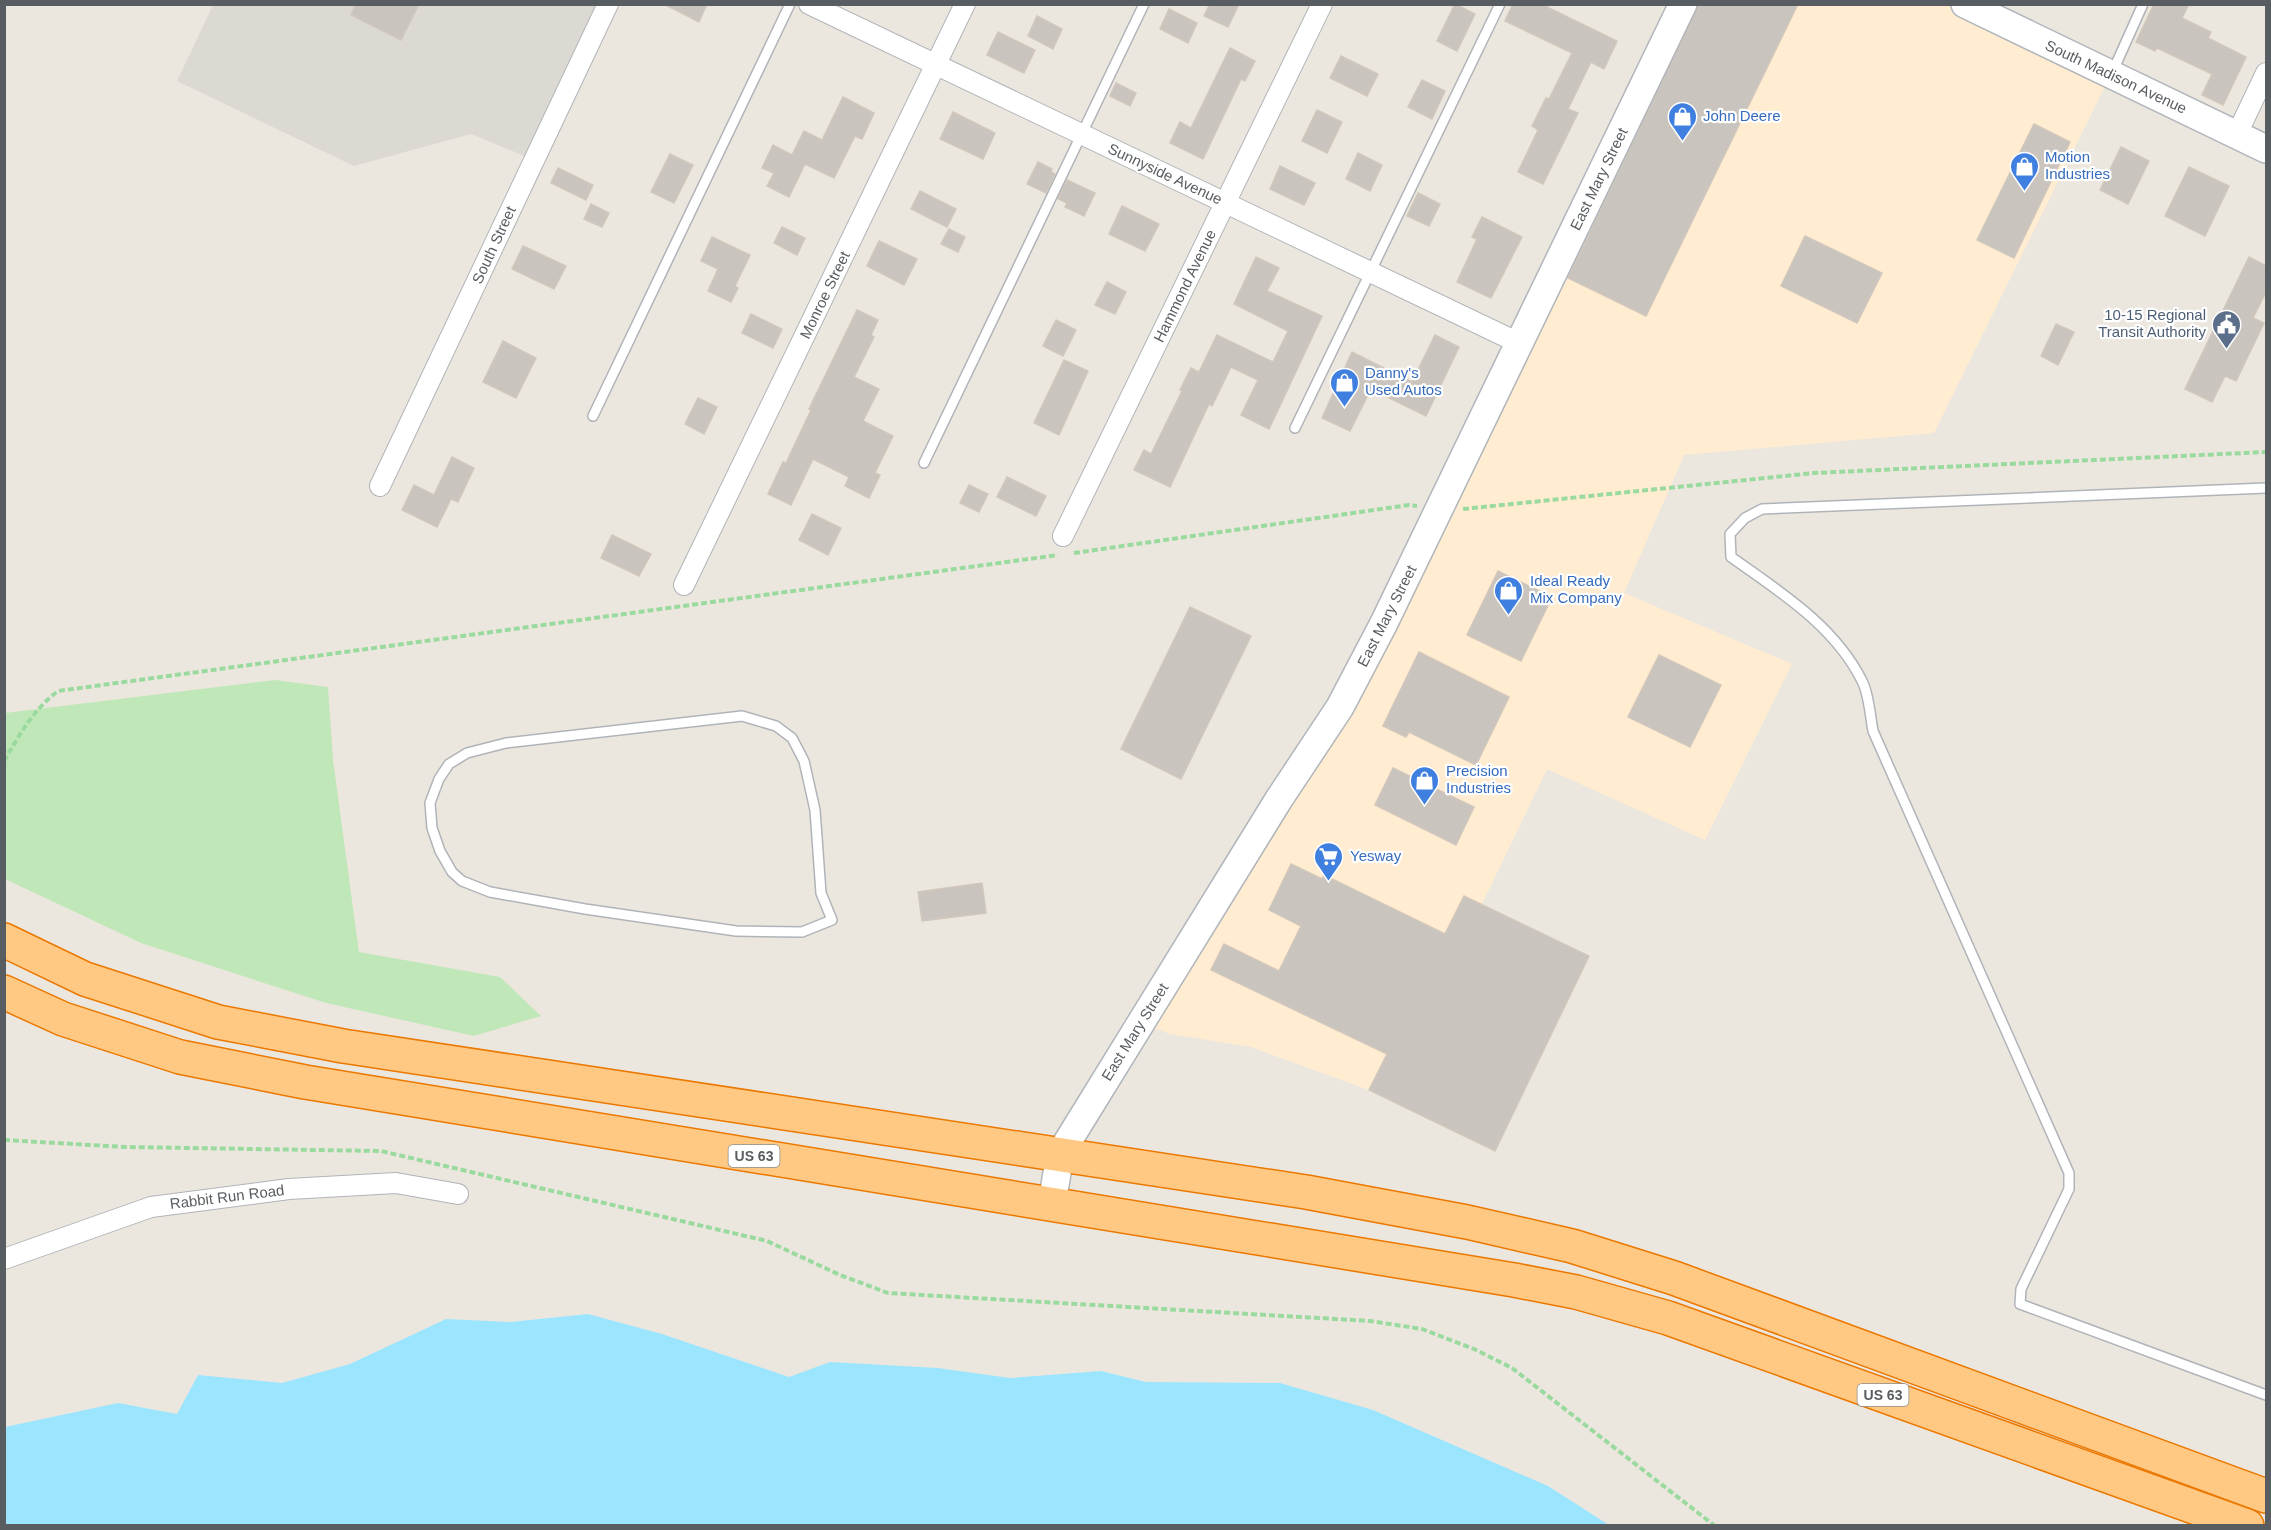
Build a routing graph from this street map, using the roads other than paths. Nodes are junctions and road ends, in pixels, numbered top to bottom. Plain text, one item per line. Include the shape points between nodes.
1 (608, 4) edge
2 (790, 4) edge
3 (809, 4) edge
4 (965, 4) edge
5 (1144, 4) edge
6 (1322, 4) edge
7 (1500, 4) edge
8 (1683, 4) edge
9 (2143, 4) edge
10 (1975, 7) edge
11 (936, 65) junction
12 (2266, 73) edge
13 (2111, 74) junction
14 (2237, 134) junction
15 (1082, 135) junction
16 (2266, 149) edge
17 (1226, 203) junction
18 (1371, 272) junction
19 (1521, 344) junction
20 (593, 416) dead end
21 (1295, 428) dead end
22 (924, 463) dead end
23 (380, 486) dead end
24 (2266, 488) edge
25 (1063, 545) road end
26 (684, 585) dead end
27 (802, 932) joint
28 (4, 940) edge
29 (4, 992) edge
30 (1060, 1154) junction
31 (458, 1194) dead end
32 (1052, 1203) junction
33 (4, 1259) edge
34 (2266, 1395) edge
35 (2266, 1496) edge
36 (2247, 1526) edge

1 - 23 street, South Street
2 - 20 lane
3 - 11 street, Sunnyside Avenue
4 - 11 street, Monroe Street
5 - 15 lane
6 - 17 street, Hammond Avenue
7 - 18 lane
8 - 19 main road, East Mary Street
9 - 13 lane
10 - 13 main road, South Madison Avenue
11 - 15 street, Sunnyside Avenue
11 - 26 street, Monroe Street
12 - 14 street
13 - 14 main road, South Madison Avenue
14 - 16 main road, South Madison Avenue
15 - 17 street, Sunnyside Avenue
15 - 22 lane
17 - 18 street, Sunnyside Avenue
17 - 25 street, Hammond Avenue
18 - 19 street, Sunnyside Avenue
18 - 21 lane
19 - 30 main road, East Mary Street via 1340,707
24 - 34 lane via 1762,509 1745,518 1730,534 1731,557 1783,592 1842,648 1863,683 1873,731 2069,1173 2069,1190 2020,1289 2020,1304
27 - 27 lane via 832,920 821,893 815,810 804,760 792,738 776,726 742,716 506,743 467,753 449,764 439,779 430,803 432,828 440,851 462,881 490,892 585,909 736,931
28 - 30 highway, US 63 via 85,979 218,1022 343,1046
29 - 32 highway, US 63 via 63,1019 180,1057 444,1106
30 - 32 main road, East Mary Street
30 - 35 highway, US 63 via 1306,1192 1572,1246 1674,1278
31 - 33 street, Rabbit Run Road via 396,1184 289,1189 151,1207
32 - 36 highway, US 63 via 1576,1292 1668,1318

